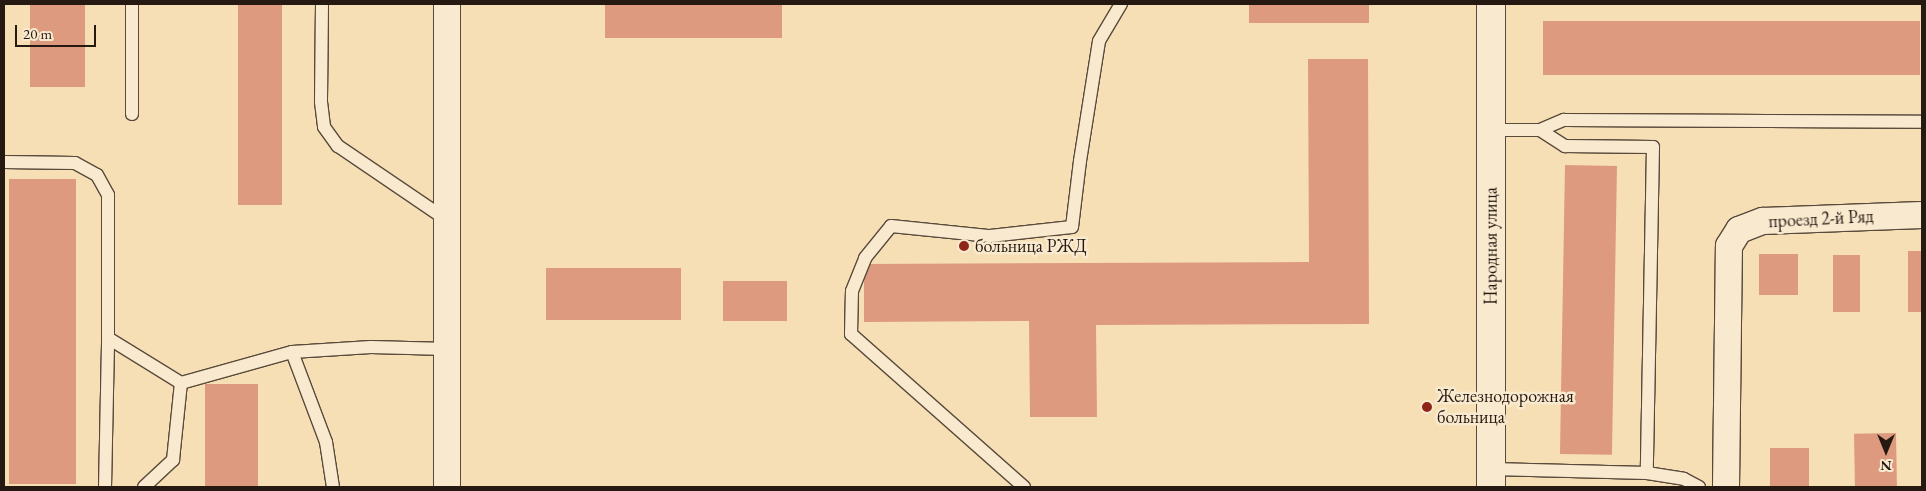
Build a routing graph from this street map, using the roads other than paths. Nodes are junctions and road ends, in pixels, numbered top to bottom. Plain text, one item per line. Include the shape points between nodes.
1 (132, 4) edge
2 (322, 4) edge
3 (447, 4) edge
4 (1121, 4) edge
5 (1491, 4) edge
6 (132, 114) dead end
7 (1922, 122) edge
8 (1491, 130) junction
9 (1540, 130) junction
10 (4, 162) edge
11 (1922, 215) edge
12 (447, 220) junction
13 (108, 338) junction
14 (447, 349) junction
15 (292, 352) junction
16 (181, 383) junction
17 (1647, 473) junction
18 (1491, 478) edge
19 (106, 487) edge
20 (144, 487) edge
21 (333, 487) edge
22 (447, 487) edge
23 (1024, 487) edge
24 (1699, 487) edge
25 (1726, 487) edge

1 - 6 lane
2 - 12 lane via 321,102 324,127 338,146
3 - 12 street
4 - 23 lane via 1100,41 1072,227 990,236 891,226 865,258 852,291 851,334
5 - 8 street, Народная улица
7 - 9 lane via 1564,120
8 - 9 lane
8 - 18 street, Народная улица
9 - 17 lane via 1565,146 1653,147
10 - 13 lane via 75,163 97,175 108,195
11 - 25 street, проезд 2-й Ряд via 1763,221 1739,230 1729,246
12 - 14 street
13 - 16 lane
13 - 19 lane
14 - 15 lane via 371,347
14 - 22 street
15 - 16 lane
15 - 21 lane via 326,442
16 - 20 lane via 173,460
17 - 18 lane
17 - 24 lane via 1684,478

